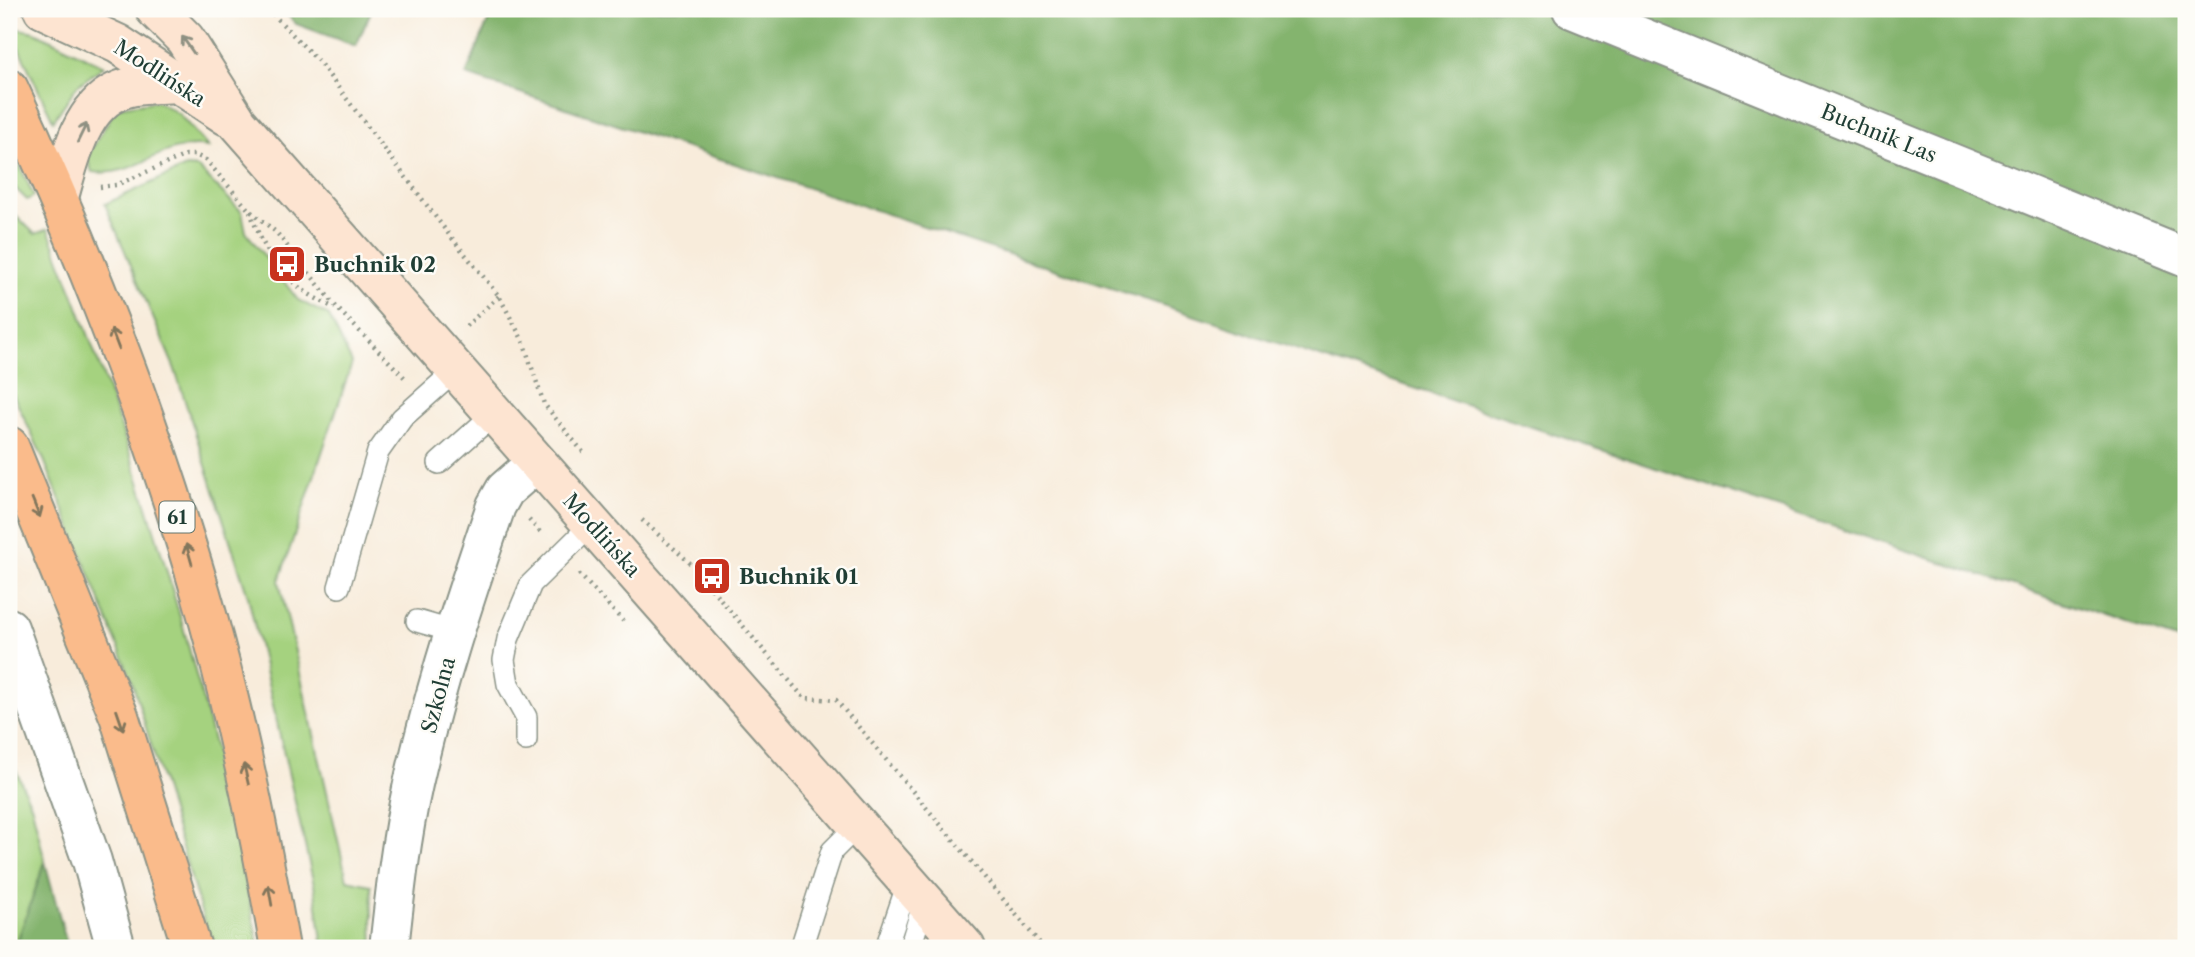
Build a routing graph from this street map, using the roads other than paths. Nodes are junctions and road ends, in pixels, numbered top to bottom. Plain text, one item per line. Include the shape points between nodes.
1 (43, 9) edge
2 (155, 9) edge
3 (1572, 9) edge
4 (176, 83) junction
5 (9, 89) edge
6 (238, 122) junction
7 (61, 200) junction
8 (2186, 258) edge
9 (456, 370) junction
10 (495, 413) junction
11 (9, 446) edge
12 (537, 461) junction
13 (439, 463) dead end
14 (592, 524) junction
15 (339, 587) dead end
16 (417, 621) dead end
17 (9, 628) edge
18 (455, 632) junction
19 (526, 740) dead end
20 (858, 825) junction
21 (916, 893) junction
22 (116, 948) edge
23 (192, 948) edge
24 (280, 948) edge
25 (389, 948) edge
26 (810, 948) edge
27 (887, 948) edge
28 (910, 948) edge
29 (966, 948) edge

1 - 4 main road, Modlińska via 118,44
6 -> 2 main road, Modlińska via 185,39
3 - 8 street, Buchnik Las
4 - 6 main road, Modlińska
7 -> 4 main road via 75,147 97,105 127,88
5 - 7 main road, 61
6 - 9 main road, Modlińska
24 -> 7 main road, 61 via 226,687 187,547 137,398
9 - 10 main road, Modlińska
9 - 15 lane via 402,418 377,452
10 - 12 main road, Modlińska
10 - 13 lane
11 -> 23 main road via 119,716
12 - 14 main road, Modlińska
12 - 18 street, Szkolna via 511,484 496,506
14 - 19 lane via 531,584 508,639 504,660 508,684 526,717
14 - 20 main road, Modlińska
16 - 18 lane
17 - 22 street via 92,861
18 - 25 street, Szkolna via 414,782 398,861
20 - 21 main road, Modlińska
20 - 26 lane via 832,851 822,873 802,945
21 - 27 lane
21 - 28 lane
21 - 29 main road, Modlińska

